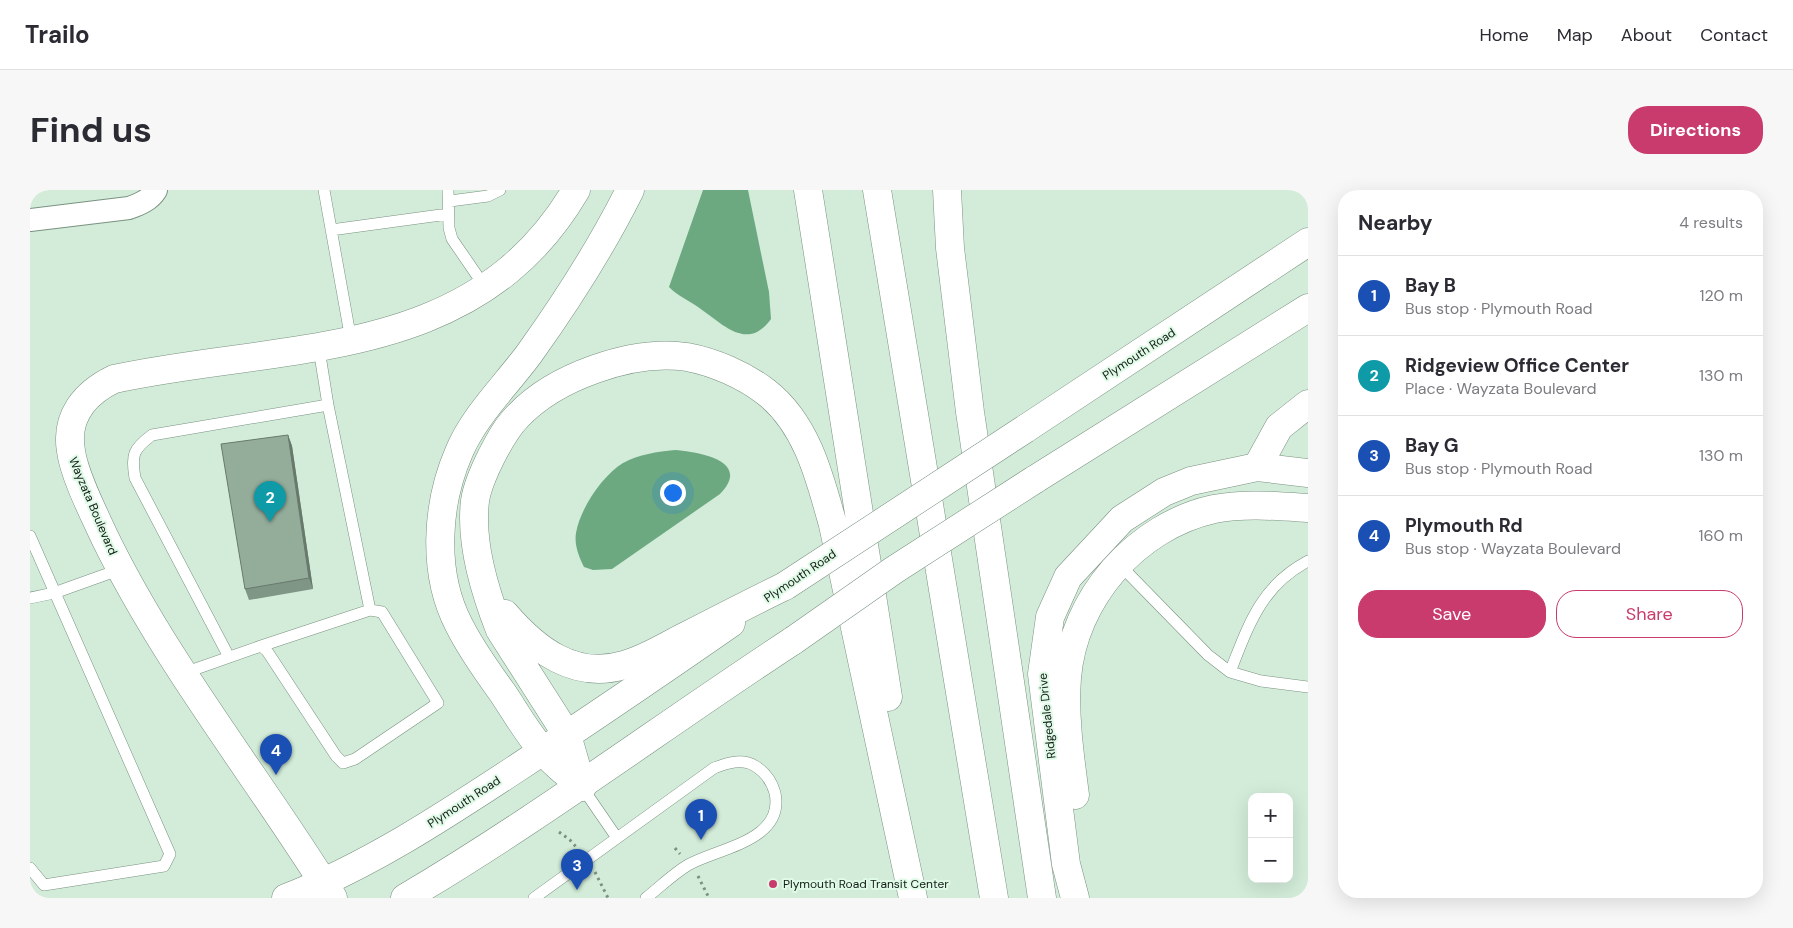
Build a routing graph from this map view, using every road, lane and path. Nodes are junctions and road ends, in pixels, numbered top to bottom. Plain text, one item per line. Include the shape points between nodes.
1 (156, 190) edge
2 (324, 190) edge
3 (500, 190) edge
4 (576, 190) edge
5 (630, 190) edge
6 (808, 190) edge
7 (877, 190) edge
8 (934, 190) edge
9 (947, 190) edge
10 (449, 195) edge
11 (448, 214) junction
12 (30, 220) edge
13 (331, 230) junction
14 (1308, 242) edge
15 (486, 288) junction
16 (1308, 308) edge
17 (351, 342) junction
18 (319, 349) junction
19 (1308, 404) edge
20 (328, 405) junction
21 (970, 412) junction
22 (1257, 467) junction
23 (1308, 473) edge
24 (1308, 508) edge
25 (30, 536) edge
26 (1108, 553) junction
27 (1308, 561) edge
28 (121, 570) junction
29 (786, 586) junction
30 (486, 592) junction
31 (54, 593) junction
32 (30, 598) edge
33 (370, 610) junction
34 (261, 646) junction
35 (229, 657) junction
36 (1230, 672) junction
37 (184, 673) junction
38 (1308, 686) edge
39 (567, 735) junction
40 (543, 751) junction
41 (582, 787) junction
42 (617, 838) junction
43 (30, 868) edge
44 (328, 890) edge
45 (286, 898) edge
46 (405, 898) edge
47 (534, 898) edge
48 (646, 898) edge
49 (912, 898) edge
50 (920, 898) edge
51 (994, 898) edge
52 (1042, 898) edge
53 (1075, 898) edge
54 (1082, 898) edge

1 - 12 street via 140,204 129,208
2 - 13 lane
3 - 10 lane via 488,196
4 - 15 main road, Wayzata Boulevard via 548,230 521,259
5 - 40 main road via 587,271 528,356 475,424 459,451 443,510 442,571 448,600 474,652
6 - 50 main road
7 - 51 main road
8 - 21 main road via 947,297
9 - 21 main road via 950,248
10 - 11 lane
11 - 13 lane
11 - 15 lane via 452,239
13 - 17 lane
14 - 29 main road, Plymouth Road, bridge
15 - 17 main road, Wayzata Boulevard via 435,314
16 - 41 main road, bridge via 894,570
17 - 18 main road, Wayzata Boulevard
18 - 20 lane
18 - 28 main road, Wayzata Boulevard via 114,379 85,398 76,413 70,451
19 - 22 main road via 1279,427
20 - 33 lane
20 - 35 lane via 152,435 139,445 132,460 135,478
21 - 52 main road
22 - 23 main road, Ridgedale Drive
22 - 26 main road, Ridgedale Drive via 1191,481 1164,492 1122,519
24 - 26 main road, Ridgedale Drive via 1261,506 1213,510
25 - 31 lane
26 - 36 lane via 1208,655
26 - 53 main road, Ridgedale Drive via 1068,577 1056,598 1042,674 1066,864
26 - 54 main road, Ridgedale Drive via 1073,643 1067,678 1069,747 1085,871
27 - 36 lane via 1273,586 1251,621
28 - 31 lane
28 - 37 main road, Wayzata Boulevard
29 - 30 main road via 641,659 606,668 571,664 553,658 529,641
29 - 39 main road, Plymouth Road
30 - 39 main road via 500,630
30 - 49 main road via 479,566 475,501 500,440 516,417 536,399 569,380 607,366 666,356 712,364 766,392 797,429 818,471 833,525
31 - 32 lane
31 - 43 lane via 170,854 164,866 44,885
33 - 34 lane
33 - 34 lane via 382,612 438,703 355,759 344,763
34 - 35 lane
35 - 37 lane
36 - 38 lane via 1261,681
37 - 44 main road, Wayzata Boulevard
39 - 40 main road, Plymouth Road
39 - 41 main road
40 - 41 main road
40 - 44 main road, Plymouth Road
41 - 42 lane
41 - 46 main road
42 - 47 lane
42 - 48 lane via 714,768 729,763 754,765 765,773 773,787 776,800 773,816 765,829 688,865
44 - 45 main road, Plymouth Road

